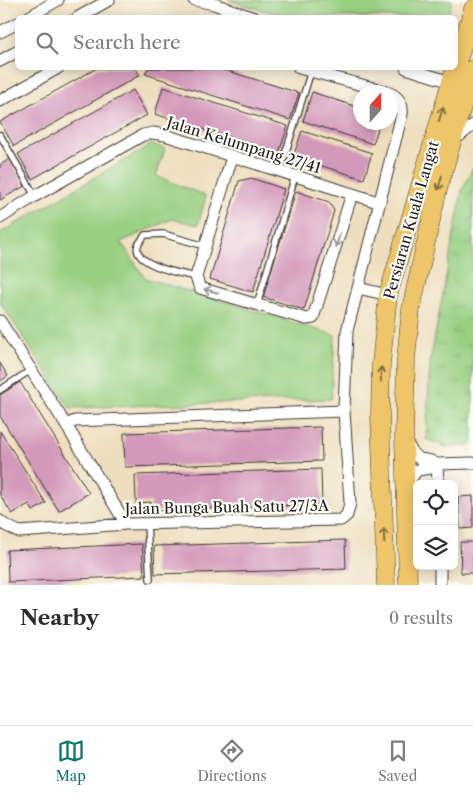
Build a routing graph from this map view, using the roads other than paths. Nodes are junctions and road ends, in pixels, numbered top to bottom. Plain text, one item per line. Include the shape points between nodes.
1 (58, 0) edge
2 (109, 0) edge
3 (194, 0) edge
4 (215, 2) edge
5 (473, 9) edge
6 (32, 15) edge
7 (82, 15) edge
8 (247, 15) edge
9 (15, 24) edge
10 (0, 32) edge
11 (15, 53) edge
12 (458, 57) edge
13 (0, 61) edge
14 (473, 69) edge
15 (54, 70) edge
16 (307, 70) edge
17 (413, 70) edge
18 (454, 70) edge
19 (311, 71) junction
20 (361, 85) edge
21 (468, 87) junction
22 (398, 98) edge
23 (0, 101) edge
24 (473, 125) edge
25 (398, 129) edge
26 (398, 130) edge
27 (0, 135) edge
28 (451, 142) junction
29 (232, 157) junction
30 (280, 171) junction
31 (294, 176) junction
32 (352, 194) junction
33 (35, 196) junction
34 (378, 202) junction
35 (0, 218) edge
36 (206, 246) junction
37 (196, 277) junction
38 (358, 288) junction
39 (388, 295) junction
40 (258, 304) junction
41 (0, 321) edge
42 (31, 370) junction
43 (0, 390) edge
44 (344, 411) junction
45 (66, 424) junction
46 (404, 437) junction
47 (473, 462) edge
48 (437, 464) junction
49 (438, 480) edge
50 (405, 488) junction
51 (0, 521) edge
52 (126, 524) junction
53 (147, 524) junction
54 (440, 570) edge
55 (150, 579) dead end
56 (386, 585) edge
57 (408, 585) edge
58 (440, 585) edge

1 - 6 street
2 - 7 street
3 - 4 street
4 - 8 street
5 - 12 main road, Persiaran Kuala Langat
9 - 10 street
11 - 13 street
14 - 21 main road, Persiaran Kuala Langat
15 - 23 street
16 - 19 street
17 - 18 street via 429,75
18 - 21 street
39 -> 18 main road, Persiaran Kuala Langat
19 - 20 street
19 - 30 lane
21 - 28 main road, Persiaran Kuala Langat
22 - 25 street, Jalan Bunga Buah Satu 27/3A via 402,106
24 - 28 street
26 - 34 street, Jalan Bunga Buah Satu 27/3A
27 - 33 lane
28 -> 46 main road, Persiaran Kuala Langat via 410,309
29 - 30 street, Jalan Kelumpang 27/41
29 - 33 street, Jalan Kelumpang 27/41 via 165,134 153,133 143,135
29 - 36 street
30 - 31 street, Jalan Kelumpang 27/41
31 - 32 street, Jalan Kelumpang 27/41
31 - 40 lane
32 - 34 street, Jalan Kelumpang 27/41
32 -> 40 street via 313,318 306,319
33 - 35 street, Jalan Kelumpang 27/41
34 - 38 street, Jalan Bunga Buah Satu 27/3A
36 - 37 street
36 - 37 lane via 163,234 145,235 138,246 138,252 148,263
40 -> 37 street via 200,288
38 - 39 street
38 - 44 street, Jalan Bunga Buah Satu 27/3A via 347,331
56 -> 39 main road, Persiaran Kuala Langat via 380,414
41 - 42 street
42 - 43 lane
42 - 45 street
44 - 45 street via 75,421
44 - 53 street, Jalan Bunga Buah Satu 27/3A via 350,504 347,515 341,520
45 - 52 street
46 - 48 street via 416,458
46 - 50 main road, Persiaran Kuala Langat
47 - 48 street
48 - 49 street
48 - 50 street via 417,470
50 - 57 main road, Persiaran Kuala Langat
51 - 52 street, Jalan Bunga Buah Satu 27/3A via 19,532
52 - 53 street, Jalan Bunga Buah Satu 27/3A
53 - 55 lane
54 - 58 street

